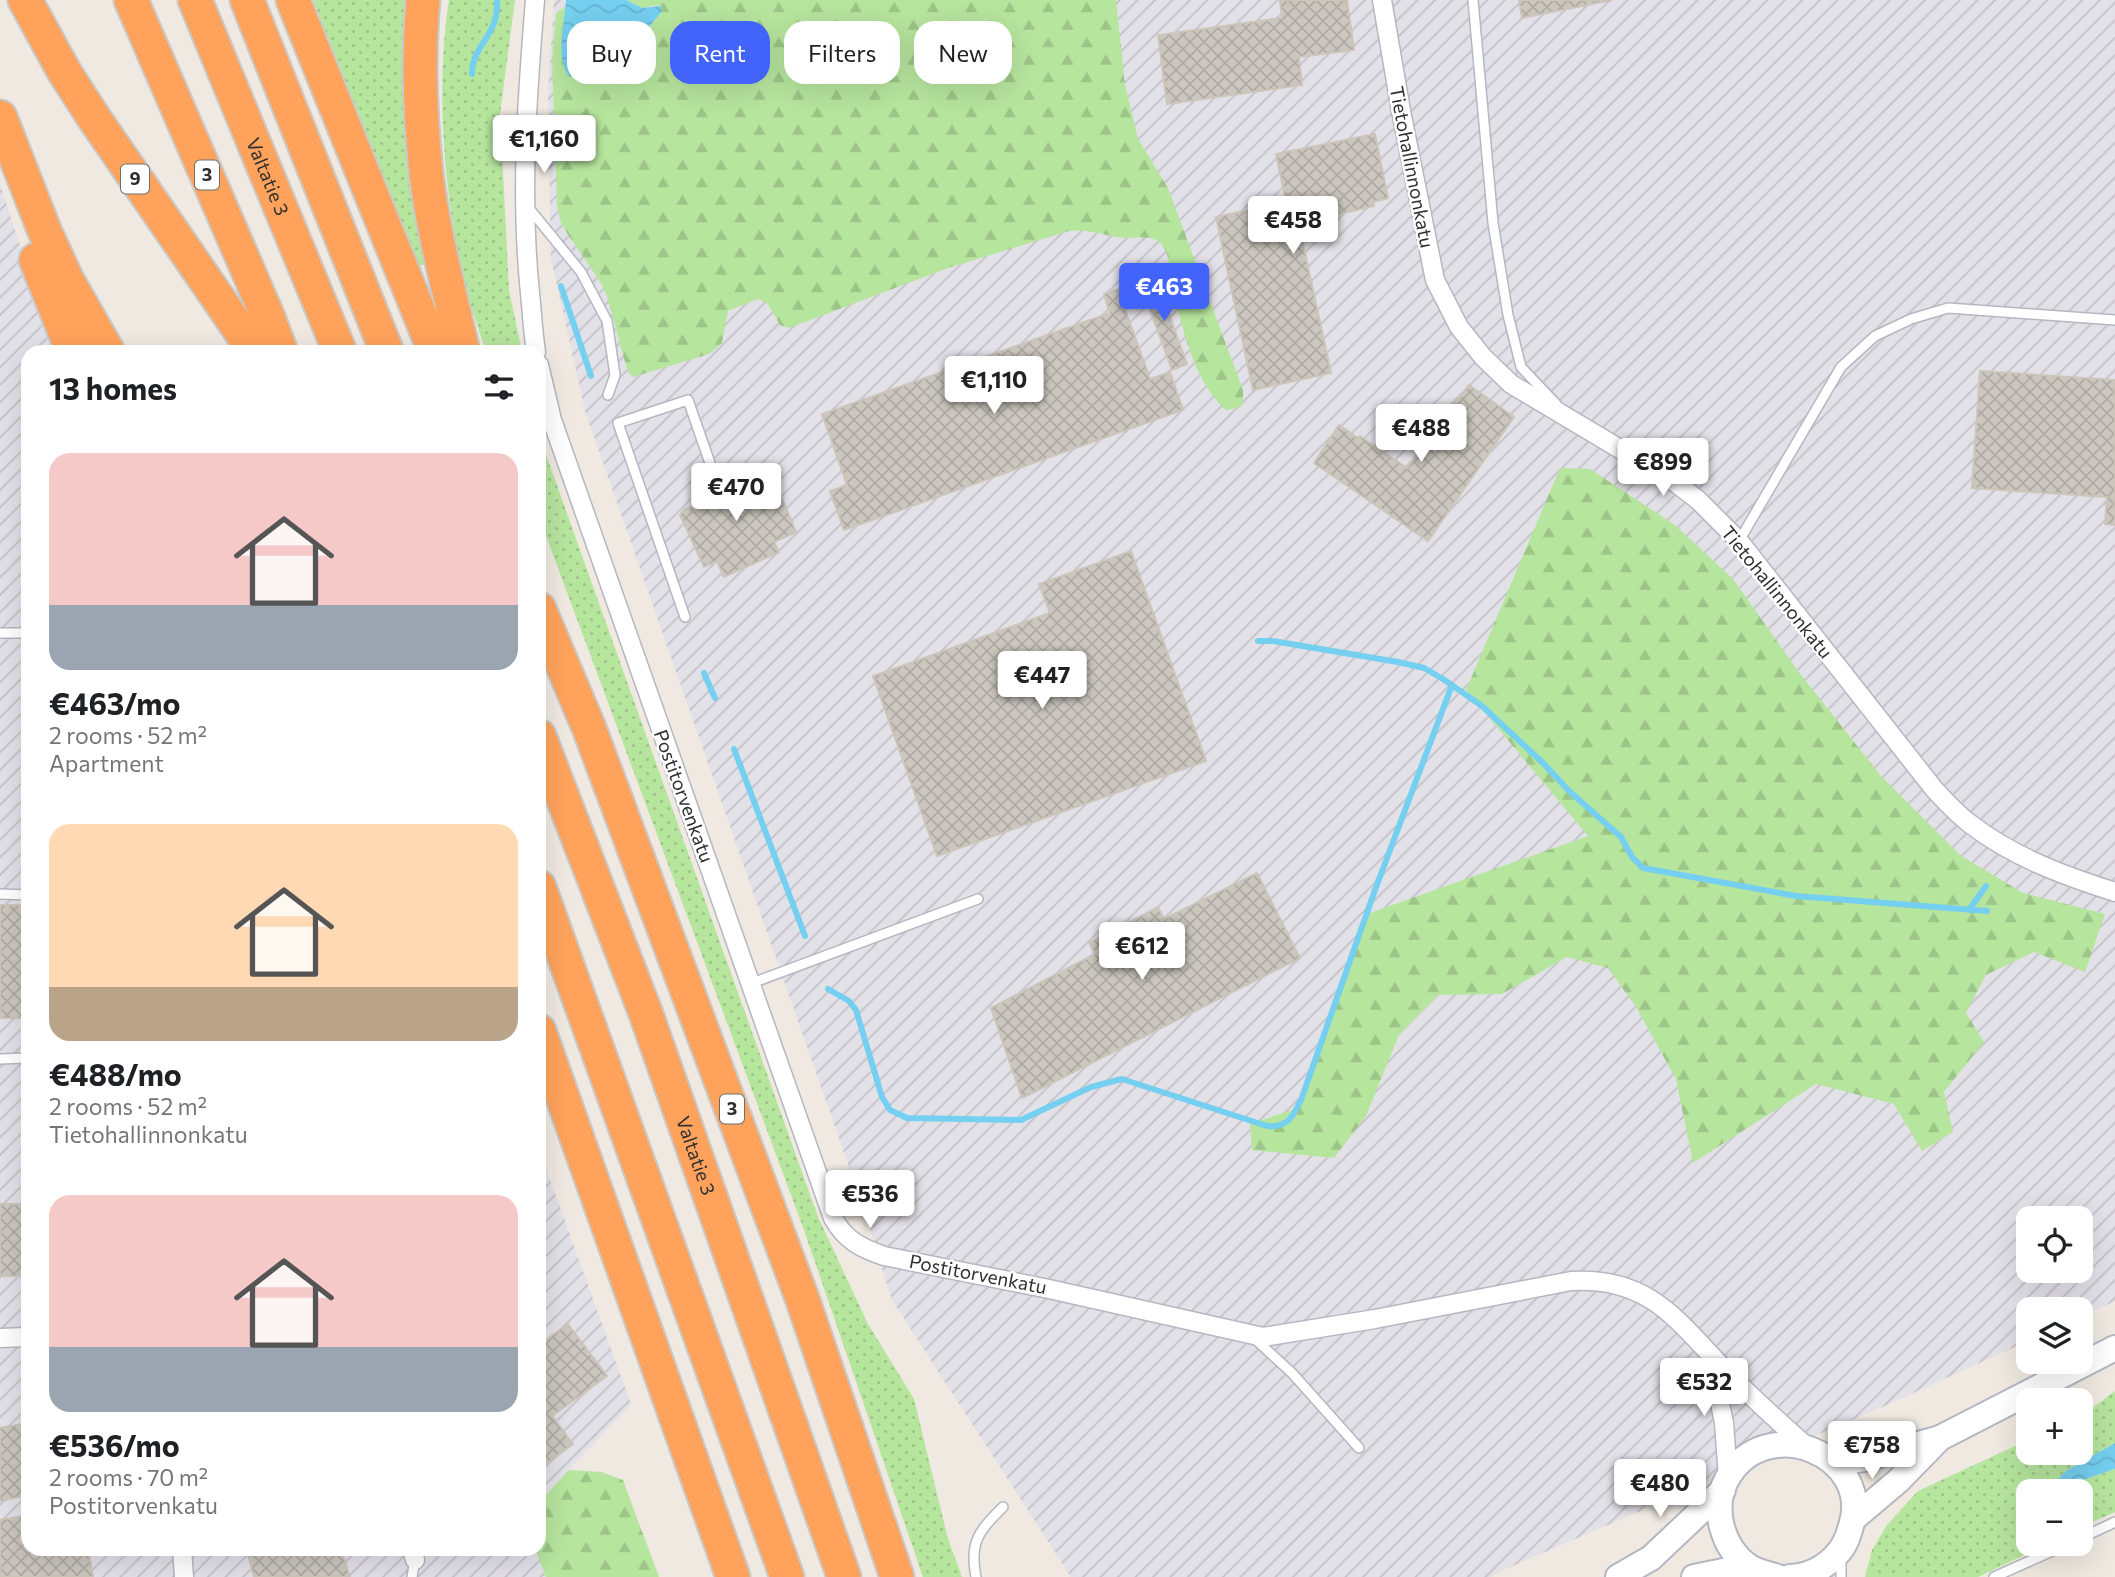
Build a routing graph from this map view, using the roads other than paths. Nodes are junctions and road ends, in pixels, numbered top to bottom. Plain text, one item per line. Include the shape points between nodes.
1 (25, 0) edge
2 (131, 0) edge
3 (195, 0) edge
4 (247, 0) edge
5 (293, 0) edge
6 (423, 0) edge
7 (535, 0) edge
8 (1382, 0) edge
9 (1473, 0) edge
10 (0, 117) edge
11 (0, 151) edge
12 (524, 203) junction
13 (2115, 320) edge
14 (70, 345) edge
15 (104, 345) edge
16 (250, 345) edge
17 (278, 345) edge
18 (337, 345) edge
19 (384, 345) edge
20 (432, 345) edge
21 (461, 345) edge
22 (535, 345) edge
23 (608, 395) dead end
24 (546, 397) edge
25 (1570, 419) junction
26 (711, 466) dead end
27 (1740, 541) junction
28 (546, 616) edge
29 (685, 617) dead end
30 (546, 625) edge
31 (0, 633) edge
32 (21, 633) edge
33 (555, 646) junction
34 (546, 754) edge
35 (2115, 892) edge
36 (0, 894) edge
37 (21, 895) edge
38 (978, 899) dead end
39 (546, 906) edge
40 (752, 984) junction
41 (546, 1054) edge
42 (21, 1058) edge
43 (0, 1059) edge
44 (1251, 1335) junction
45 (21, 1337) edge
46 (0, 1338) edge
47 (2115, 1348) edge
48 (1710, 1354) junction
49 (1940, 1438) junction
50 (1806, 1446) junction
51 (1359, 1448) dead end
52 (1835, 1463) junction
53 (1725, 1484) junction
54 (1003, 1507) dead end
55 (1853, 1519) junction
56 (2115, 1522) edge
57 (2093, 1532) edge
58 (1842, 1549) junction
59 (182, 1556) edge
60 (2041, 1556) edge
61 (1748, 1566) junction
62 (184, 1577) edge
63 (733, 1577) edge
64 (787, 1577) edge
65 (844, 1577) edge
66 (897, 1577) edge
67 (976, 1577) edge
68 (1618, 1577) edge
69 (1694, 1577) edge
70 (1778, 1577) edge
71 (1790, 1577) edge
72 (1841, 1577) edge
73 (1994, 1577) edge

1 - 16 highway, 9 via 94,118
2 - 17 highway, 3
3 - 18 highway, Valtatie 3
4 - 19 highway
5 - 20 highway
6 - 21 highway via 419,43 426,173
7 - 12 street
8 - 25 street, Tietohallinnonkatu via 1435,280 1459,327 1483,357 1511,384
9 - 25 lane via 1493,223 1508,315 1521,366
10 - 15 highway via 45,232
11 - 14 highway
12 - 22 street
12 - 23 lane via 573,261 607,321 615,375
13 - 27 lane via 1948,309 1875,336 1841,367
24 - 40 street, Postitorvenkatu
25 - 27 street, Tietohallinnonkatu via 1672,480
26 - 29 lane via 688,400 618,423
27 - 35 street, Tietohallinnonkatu via 1934,789 1968,822 2016,855
28 - 33 highway
30 - 33 highway, 3
31 - 32 lane
33 - 66 highway, 3 via 802,1298
34 - 65 highway, Valtatie 3 via 646,1014
36 - 37 lane
38 - 40 lane
39 - 64 highway
40 - 44 street, Postitorvenkatu via 833,1218 849,1240 884,1255
41 - 63 highway
42 - 43 lane
44 - 48 street, Postitorvenkatu via 1277,1336 1584,1280 1621,1285 1651,1297 1677,1317
44 - 51 lane
45 - 46 street
47 - 49 main road
48 - 50 street, Postitorvenkatu
48 - 53 street via 1724,1423
49 - 52 main road
49 - 55 main road via 1899,1481
50 - 52 main road
50 - 53 main road via 1784,1443 1761,1448 1742,1460
52 - 55 main road via 1851,1489
53 - 61 main road via 1719,1511 1723,1532
53 - 68 main road via 1651,1558
54 - 67 lane via 977,1538 973,1556
55 - 58 main road
56 - 57 lane
58 - 71 main road via 1814,1572
58 - 72 lane
59 - 62 street
60 - 73 lane
61 - 69 main road
61 - 70 main road

